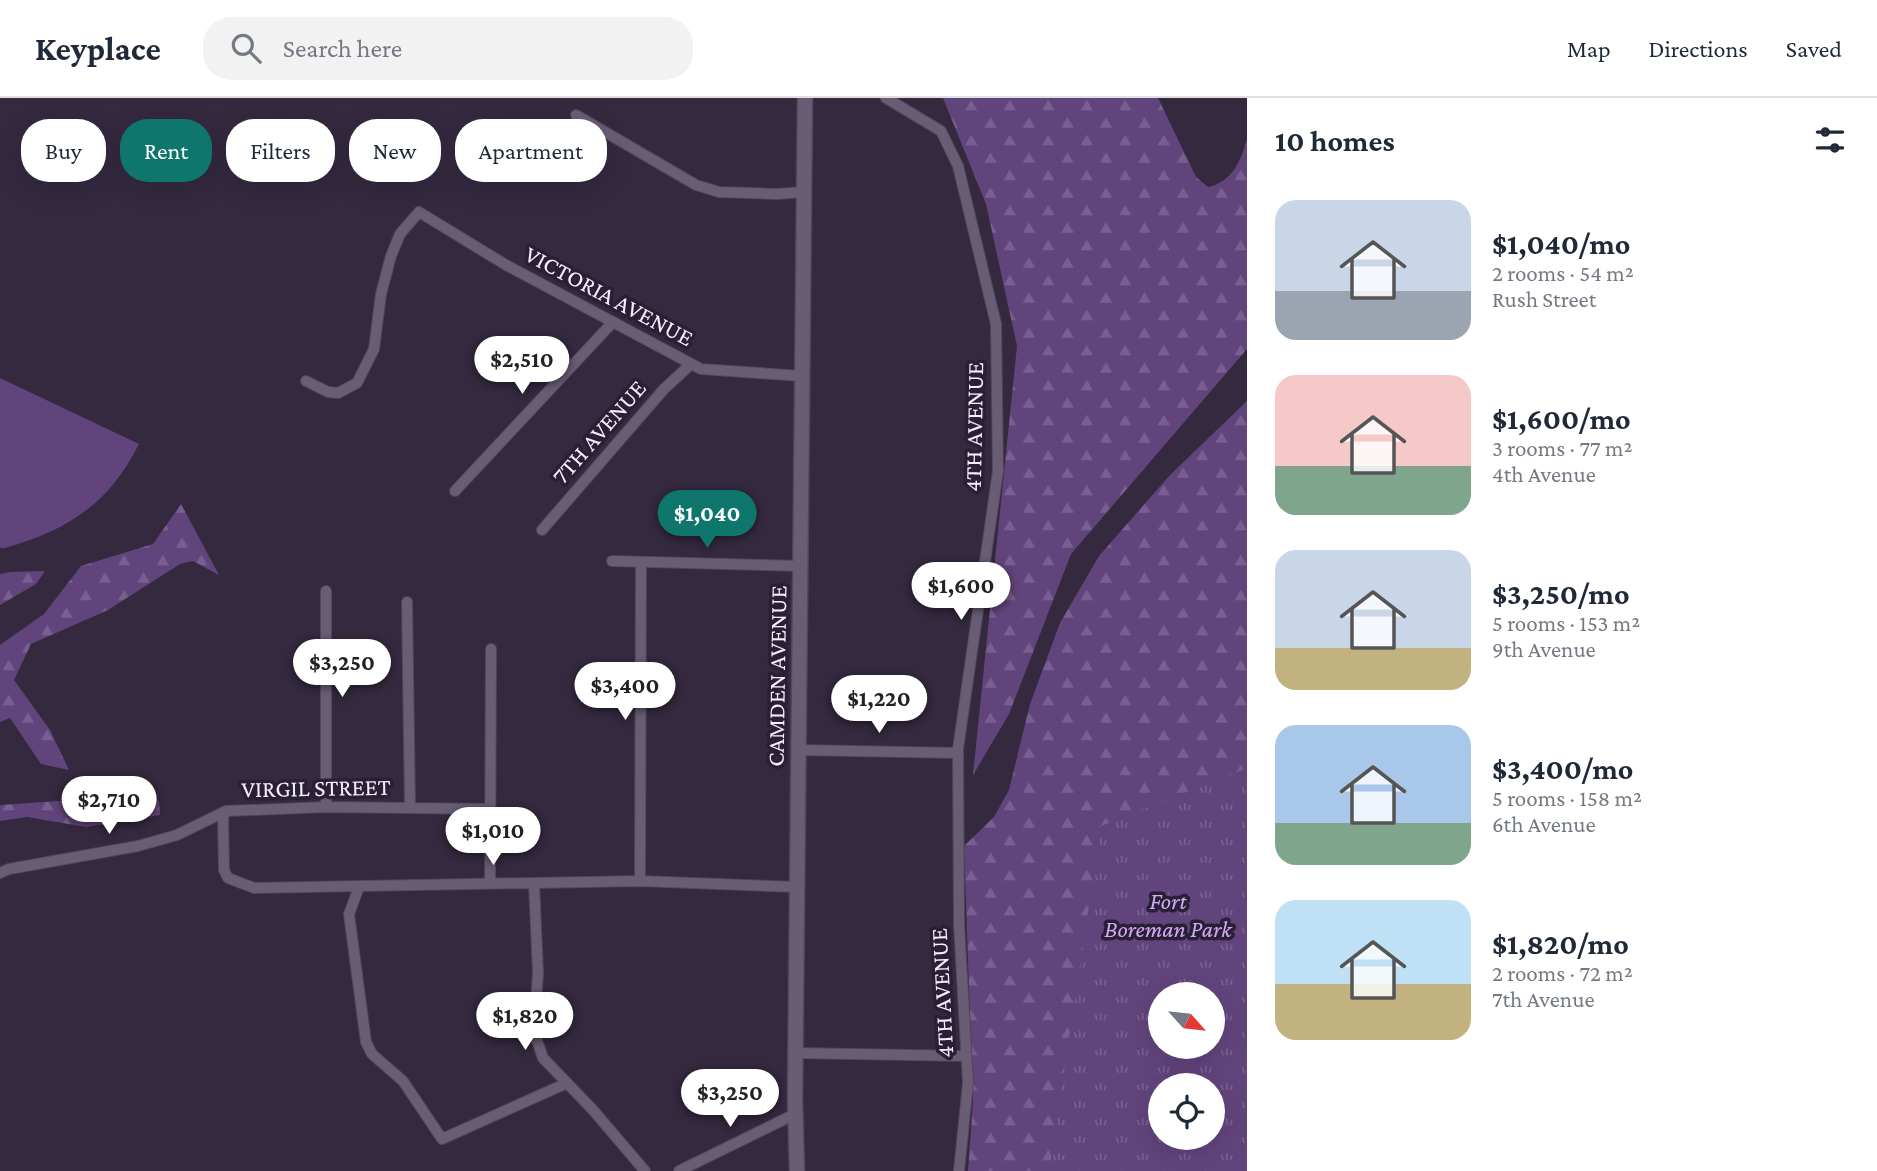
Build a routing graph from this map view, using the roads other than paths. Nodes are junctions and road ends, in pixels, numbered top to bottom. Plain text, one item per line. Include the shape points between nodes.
1 (805, 98) edge
2 (886, 98) edge
3 (576, 115) dead end
4 (803, 192) junction
5 (613, 322) junction
6 (691, 364) junction
7 (802, 376) junction
8 (306, 382) dead end
9 (455, 491) dead end
10 (542, 530) dead end
11 (612, 561) dead end
12 (641, 563) junction
13 (801, 566) junction
14 (326, 591) dead end
15 (407, 603) dead end
16 (491, 649) dead end
17 (799, 750) junction
18 (958, 753) junction
19 (326, 807) junction
20 (410, 807) junction
21 (490, 809) junction
22 (226, 811) junction
23 (0, 873) edge
24 (640, 881) junction
25 (490, 883) junction
26 (534, 883) junction
27 (359, 887) junction
28 (797, 887) junction
29 (795, 1053) junction
30 (967, 1056) junction
31 (567, 1083) junction
32 (795, 1114) junction
33 (645, 1171) edge
34 (679, 1171) edge
35 (797, 1171) edge
36 (959, 1171) edge

1 - 4 street, CAMDEN AVENUE
2 - 18 street, 4TH AVENUE via 941,131 947,142 958,166 996,324 998,471
3 - 4 street via 696,185 719,192
4 - 7 street, CAMDEN AVENUE
5 - 6 street, VICTORIA AVENUE
5 - 8 street, VICTORIA AVENUE via 419,212 400,233 391,256 374,349 357,383 338,393
5 - 9 street
6 - 7 street, VICTORIA AVENUE via 701,369
6 - 10 street, 7TH AVENUE
7 - 13 street, CAMDEN AVENUE
11 - 12 street
12 - 13 street
12 - 24 street
13 - 17 street, CAMDEN AVENUE
14 - 19 street
15 - 20 street
16 - 21 street
17 - 18 street
17 - 28 street, CAMDEN AVENUE
18 - 30 street, 4TH AVENUE via 959,924
19 - 20 street, VIRGIL STREET
19 - 22 street, VIRGIL STREET
20 - 21 street, VIRGIL STREET
21 - 25 street
22 - 23 street via 177,835 138,846
22 - 27 street via 225,870 235,882 254,888
24 - 26 street
24 - 28 street
25 - 26 street
25 - 27 street
26 - 31 street via 538,973 534,1032 543,1058
27 - 31 street via 349,914 366,1042 372,1054 403,1081 442,1139
28 - 29 street, CAMDEN AVENUE
29 - 30 street
29 - 32 street, CAMDEN AVENUE
30 - 36 street, 4TH AVENUE
31 - 33 street
32 - 34 street
32 - 35 street, CAMDEN AVENUE

